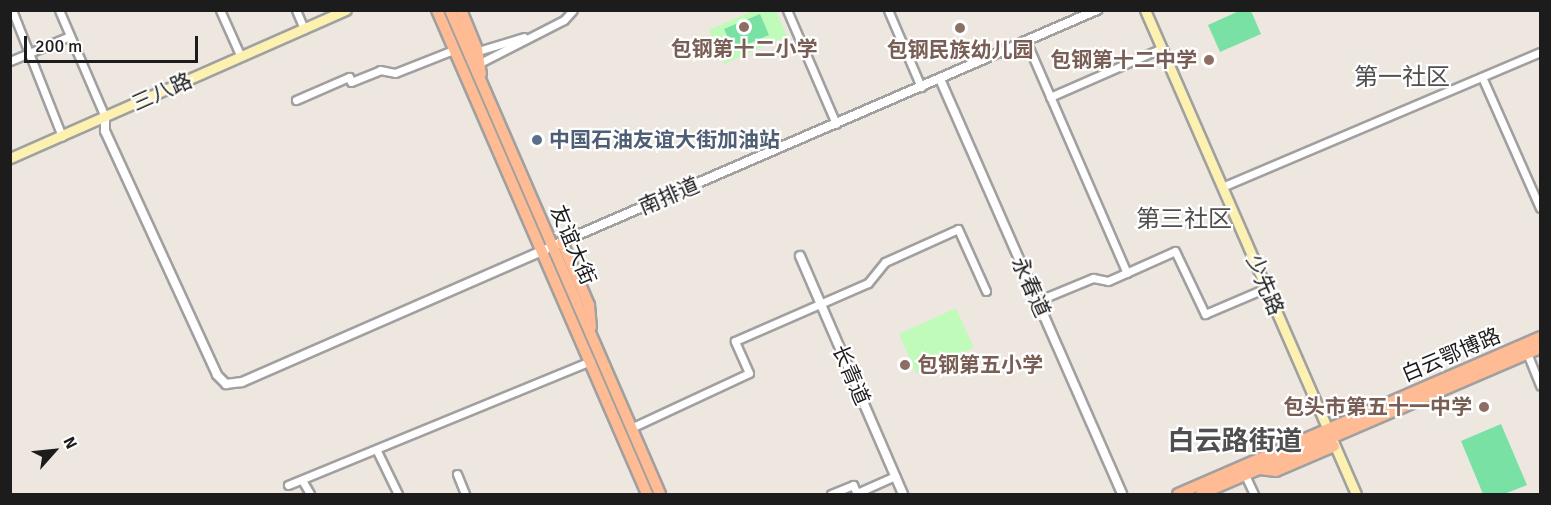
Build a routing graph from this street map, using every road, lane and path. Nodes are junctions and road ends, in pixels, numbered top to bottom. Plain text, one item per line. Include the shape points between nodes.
1 (12, 10) edge
2 (60, 10) edge
3 (220, 10) edge
4 (296, 10) edge
5 (346, 10) edge
6 (437, 10) edge
7 (450, 10) edge
8 (461, 10) edge
9 (573, 10) edge
10 (787, 10) edge
11 (888, 10) edge
12 (1096, 10) edge
13 (1145, 10) edge
14 (304, 29) junction
15 (70, 36) junction
16 (527, 37) junction
17 (1026, 41) junction
18 (1162, 48) junction
19 (453, 50) junction
20 (478, 51) junction
21 (1540, 52) edge
22 (30, 53) junction
23 (241, 57) junction
24 (10, 62) edge
25 (480, 63) junction
26 (1482, 77) junction
27 (940, 79) junction
28 (483, 86) junction
29 (921, 87) junction
30 (1050, 97) junction
31 (296, 100) dead end
32 (105, 117) junction
33 (836, 124) junction
34 (62, 136) junction
35 (10, 158) edge
36 (1222, 187) junction
37 (1540, 208) edge
38 (558, 244) junction
39 (542, 251) junction
40 (800, 256) dead end
41 (1127, 273) junction
42 (1266, 288) junction
43 (986, 291) dead end
44 (1037, 301) junction
45 (821, 304) junction
46 (1540, 337) edge
47 (1540, 348) edge
48 (1527, 353) junction
49 (595, 359) junction
50 (1540, 385) edge
51 (631, 428) junction
52 (1329, 434) junction
53 (377, 451) junction
54 (457, 474) dead end
55 (895, 476) junction
56 (1245, 476) junction
57 (302, 480) junction
58 (288, 485) dead end
59 (857, 494) edge
60 (310, 495) edge
61 (398, 495) edge
62 (465, 495) edge
63 (647, 495) edge
64 (660, 495) edge
65 (831, 495) edge
66 (903, 495) edge
67 (1122, 495) edge
68 (1178, 495) edge
69 (1201, 495) edge
70 (1254, 495) edge
71 (1356, 495) edge

1 - 22 street
2 - 15 street
3 - 23 street
4 - 14 street
5 - 14 main road, 三八路
6 - 19 main road, 友谊大街
7 - 28 main road, 友谊大街
8 - 20 main road
9 - 16 street via 564,20
10 - 33 street
11 - 29 street
12 - 17 street, 南排道
13 - 18 main road, 少先路
14 - 23 main road, 三八路
15 - 22 street
15 - 32 street
16 - 20 street
16 - 25 street
17 - 27 street, 南排道
17 - 30 street
18 - 30 street
18 - 36 main road, 少先路
19 - 31 street via 395,73 380,70 351,82 349,77
19 - 39 main road, 友谊大街
20 - 25 main road
21 - 26 street
22 - 24 street
22 - 34 street
23 - 32 main road, 三八路
25 - 28 main road
26 - 36 street
26 - 37 street
27 - 29 street, 南排道
27 - 44 street, 永春道
28 - 38 main road, 友谊大街
29 - 33 street, 南排道
30 - 41 street
32 - 34 main road, 三八路
32 - 39 street, 南排道 via 105,131 218,375 226,384 242,382
33 - 38 street, 南排道
34 - 35 main road, 三八路
36 - 42 main road, 少先路
38 - 39 street, 南排道
38 - 49 main road, 友谊大街 via 591,336
39 - 49 main road, 友谊大街
40 - 45 street, 长青道
41 - 42 street via 1175,251 1205,314
41 - 44 street via 1105,282 1089,279
42 - 52 main road, 少先路
43 - 45 street via 958,229 885,262 868,283
44 - 67 street, 永春道
45 - 51 street via 735,341 749,373
45 - 55 street, 长青道
46 - 52 main road, 白云鄂博路 via 1399,398 1386,396
47 - 48 main road, 白云鄂博路
48 - 50 street
48 - 52 main road, 白云鄂博路
49 - 51 main road, 友谊大街
49 - 53 street
49 - 63 main road, 友谊大街
51 - 64 main road, 友谊大街
52 - 56 main road via 1276,471 1260,469
52 - 68 main road, 白云鄂博路
52 - 71 main road, 少先路
53 - 57 street
53 - 61 street
54 - 62 street
55 - 59 street
55 - 66 street, 长青道
56 - 69 main road
56 - 70 street
57 - 58 street
57 - 60 street
59 - 65 street via 853,485

